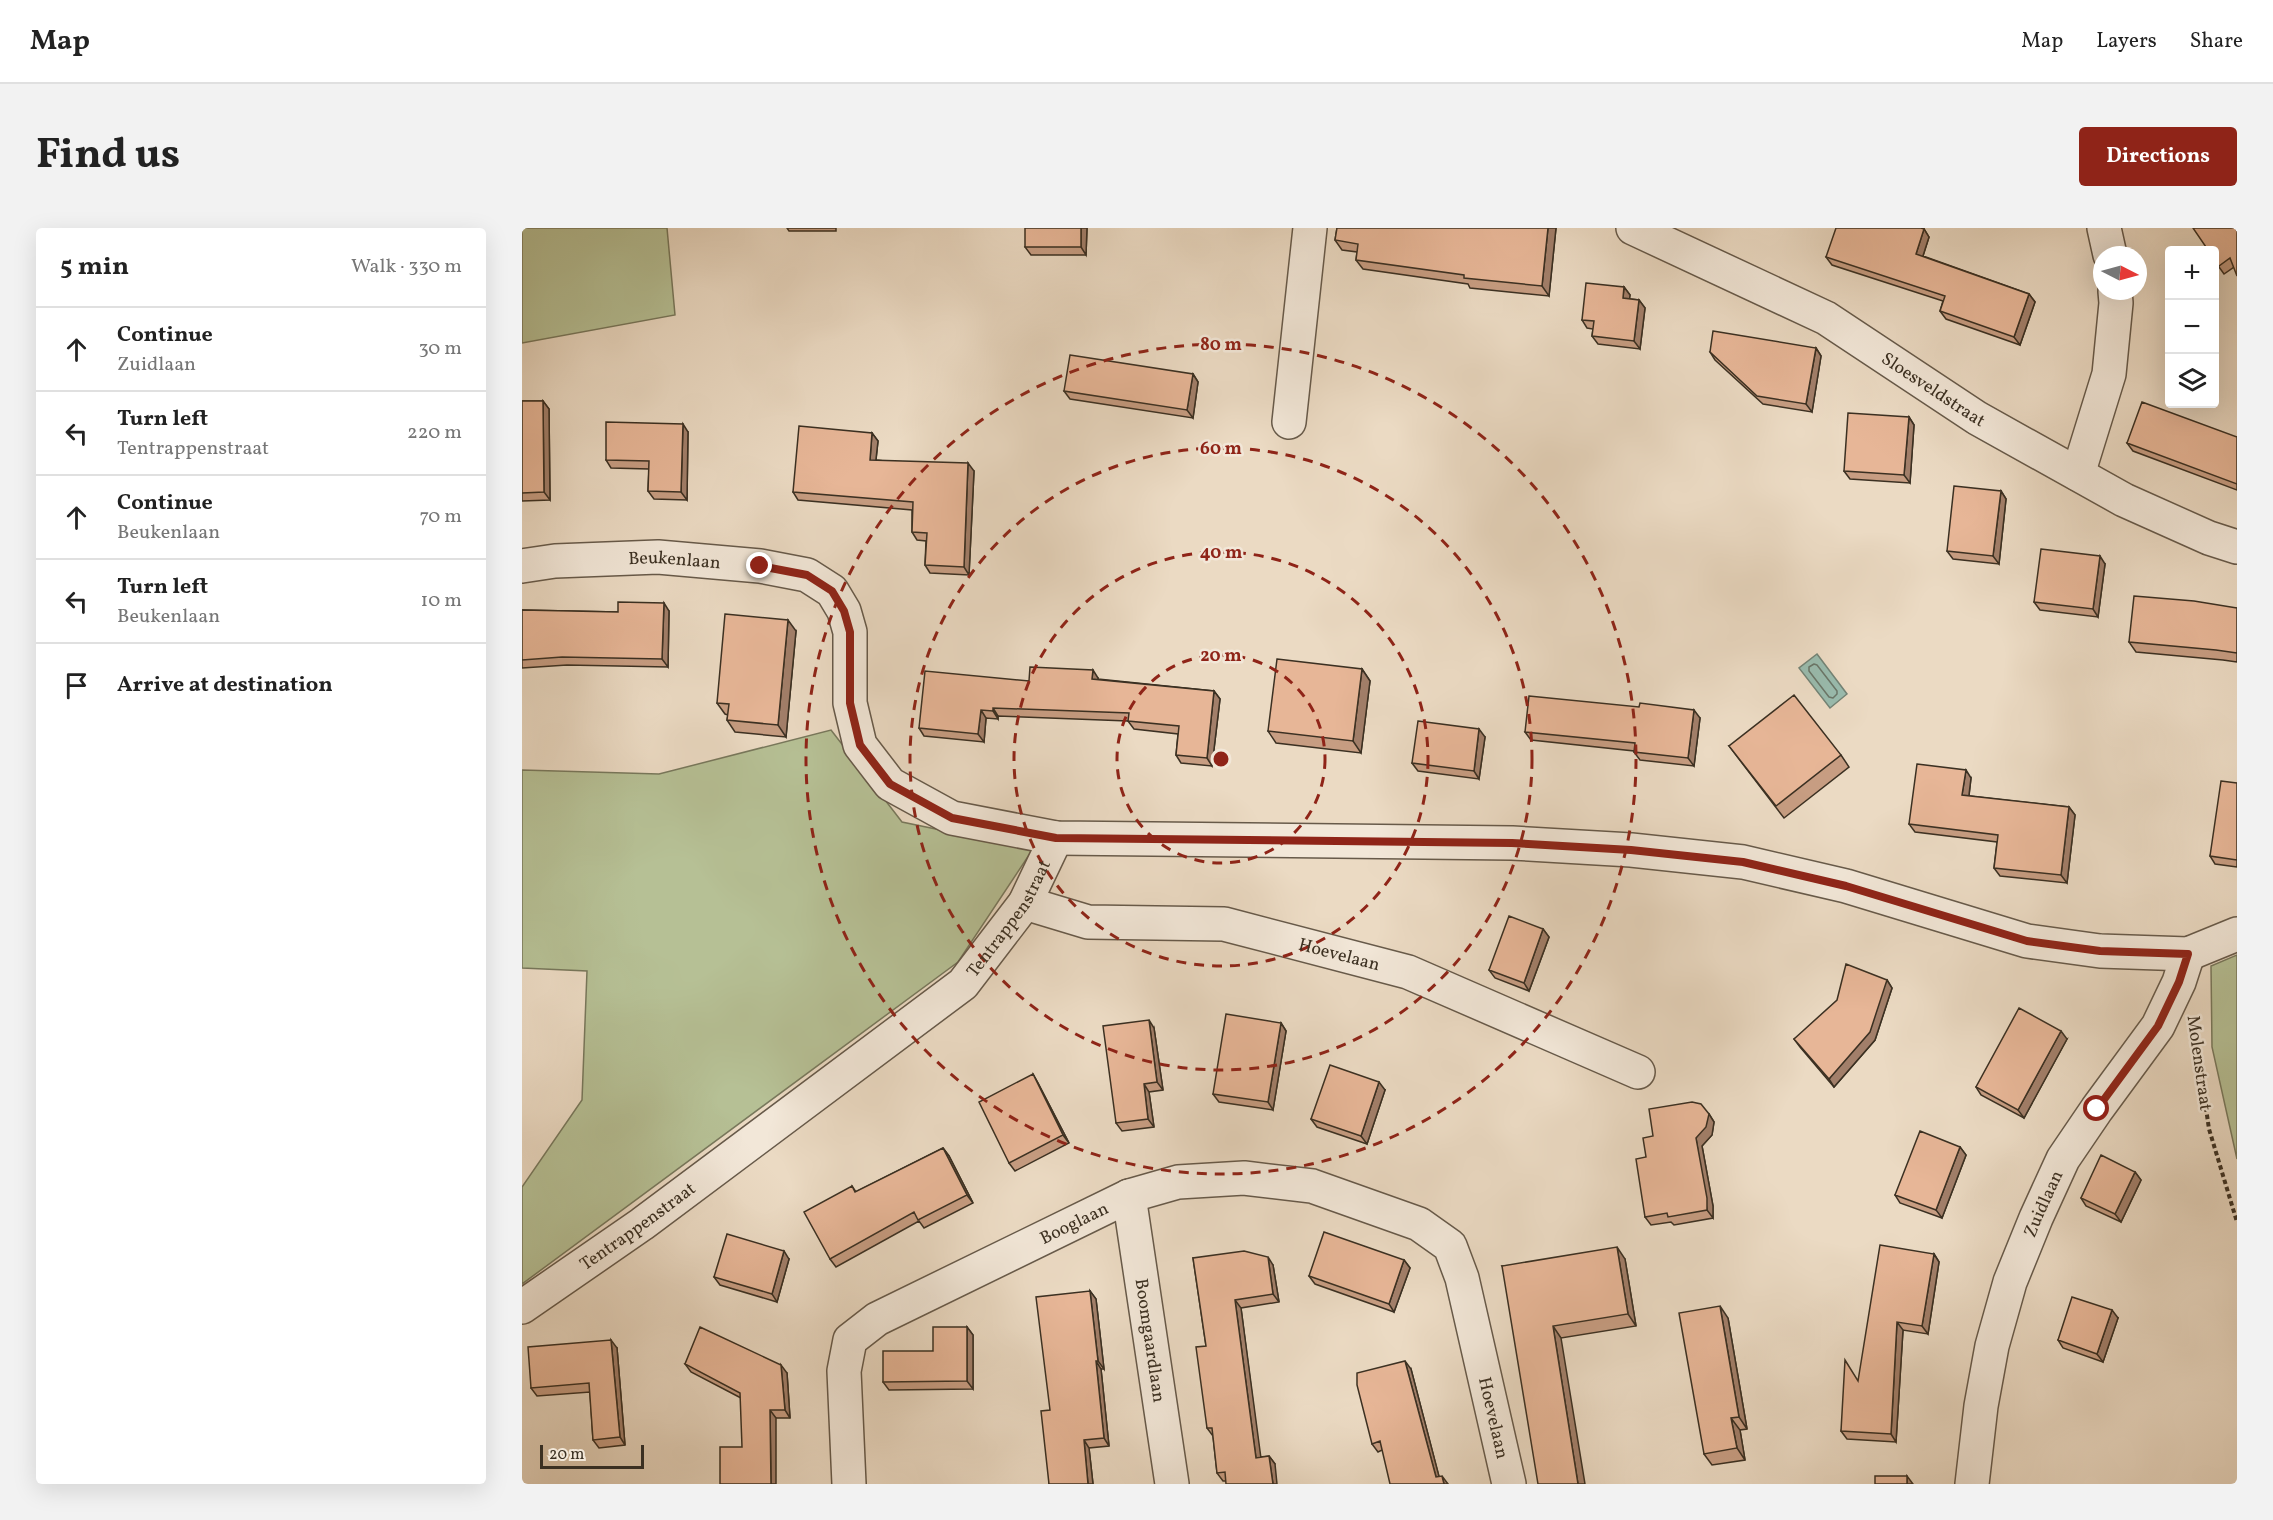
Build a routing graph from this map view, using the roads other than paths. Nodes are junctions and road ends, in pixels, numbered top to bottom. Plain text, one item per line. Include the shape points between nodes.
1 (1310, 228) edge
2 (1633, 228) edge
3 (2104, 228) edge
4 (2108, 246) edge
5 (2116, 300) edge
6 (1289, 422) dead end
7 (2078, 474) junction
8 (2237, 547) edge
9 (522, 566) edge
10 (1056, 838) junction
11 (1025, 903) junction
12 (2237, 934) edge
13 (2188, 954) junction
14 (1638, 1072) dead end
15 (1129, 1196) junction
16 (1450, 1246) joint
17 (522, 1307) edge
18 (849, 1484) edge
19 (1172, 1484) edge
20 (1509, 1484) edge
21 (1972, 1484) edge

1 - 6 street
2 - 7 street, Sloesveldstraat via 1826,318 1977,418
3 - 4 street
5 - 7 street via 2109,374
7 - 8 street, Sloesveldstraat via 2124,500
9 - 10 street, Beukenlaan via 658,557 760,566 807,575 832,591 844,611 850,632 850,703 860,745 890,784 952,818
10 - 11 street, Tentrappenstraat
10 - 13 street, Tentrappenstraat via 1512,843 1631,850 1743,862 1835,883 2027,941 2100,951
11 - 14 street, Hoevelaan via 1088,922 1224,924 1408,972
11 - 17 street, Tentrappenstraat via 963,984 642,1224
12 - 13 street
13 - 21 street, Zuidlaan via 2158,1026 2063,1159 2036,1218 2010,1282 1992,1346
15 - 16 street, Booglaan via 1178,1182 1244,1178 1312,1186 1419,1224
15 - 18 street, Booglaan via 877,1319 850,1341 844,1371
15 - 19 street, Boomgaardlaan
16 - 20 street, Hoevelaan via 1462,1278

